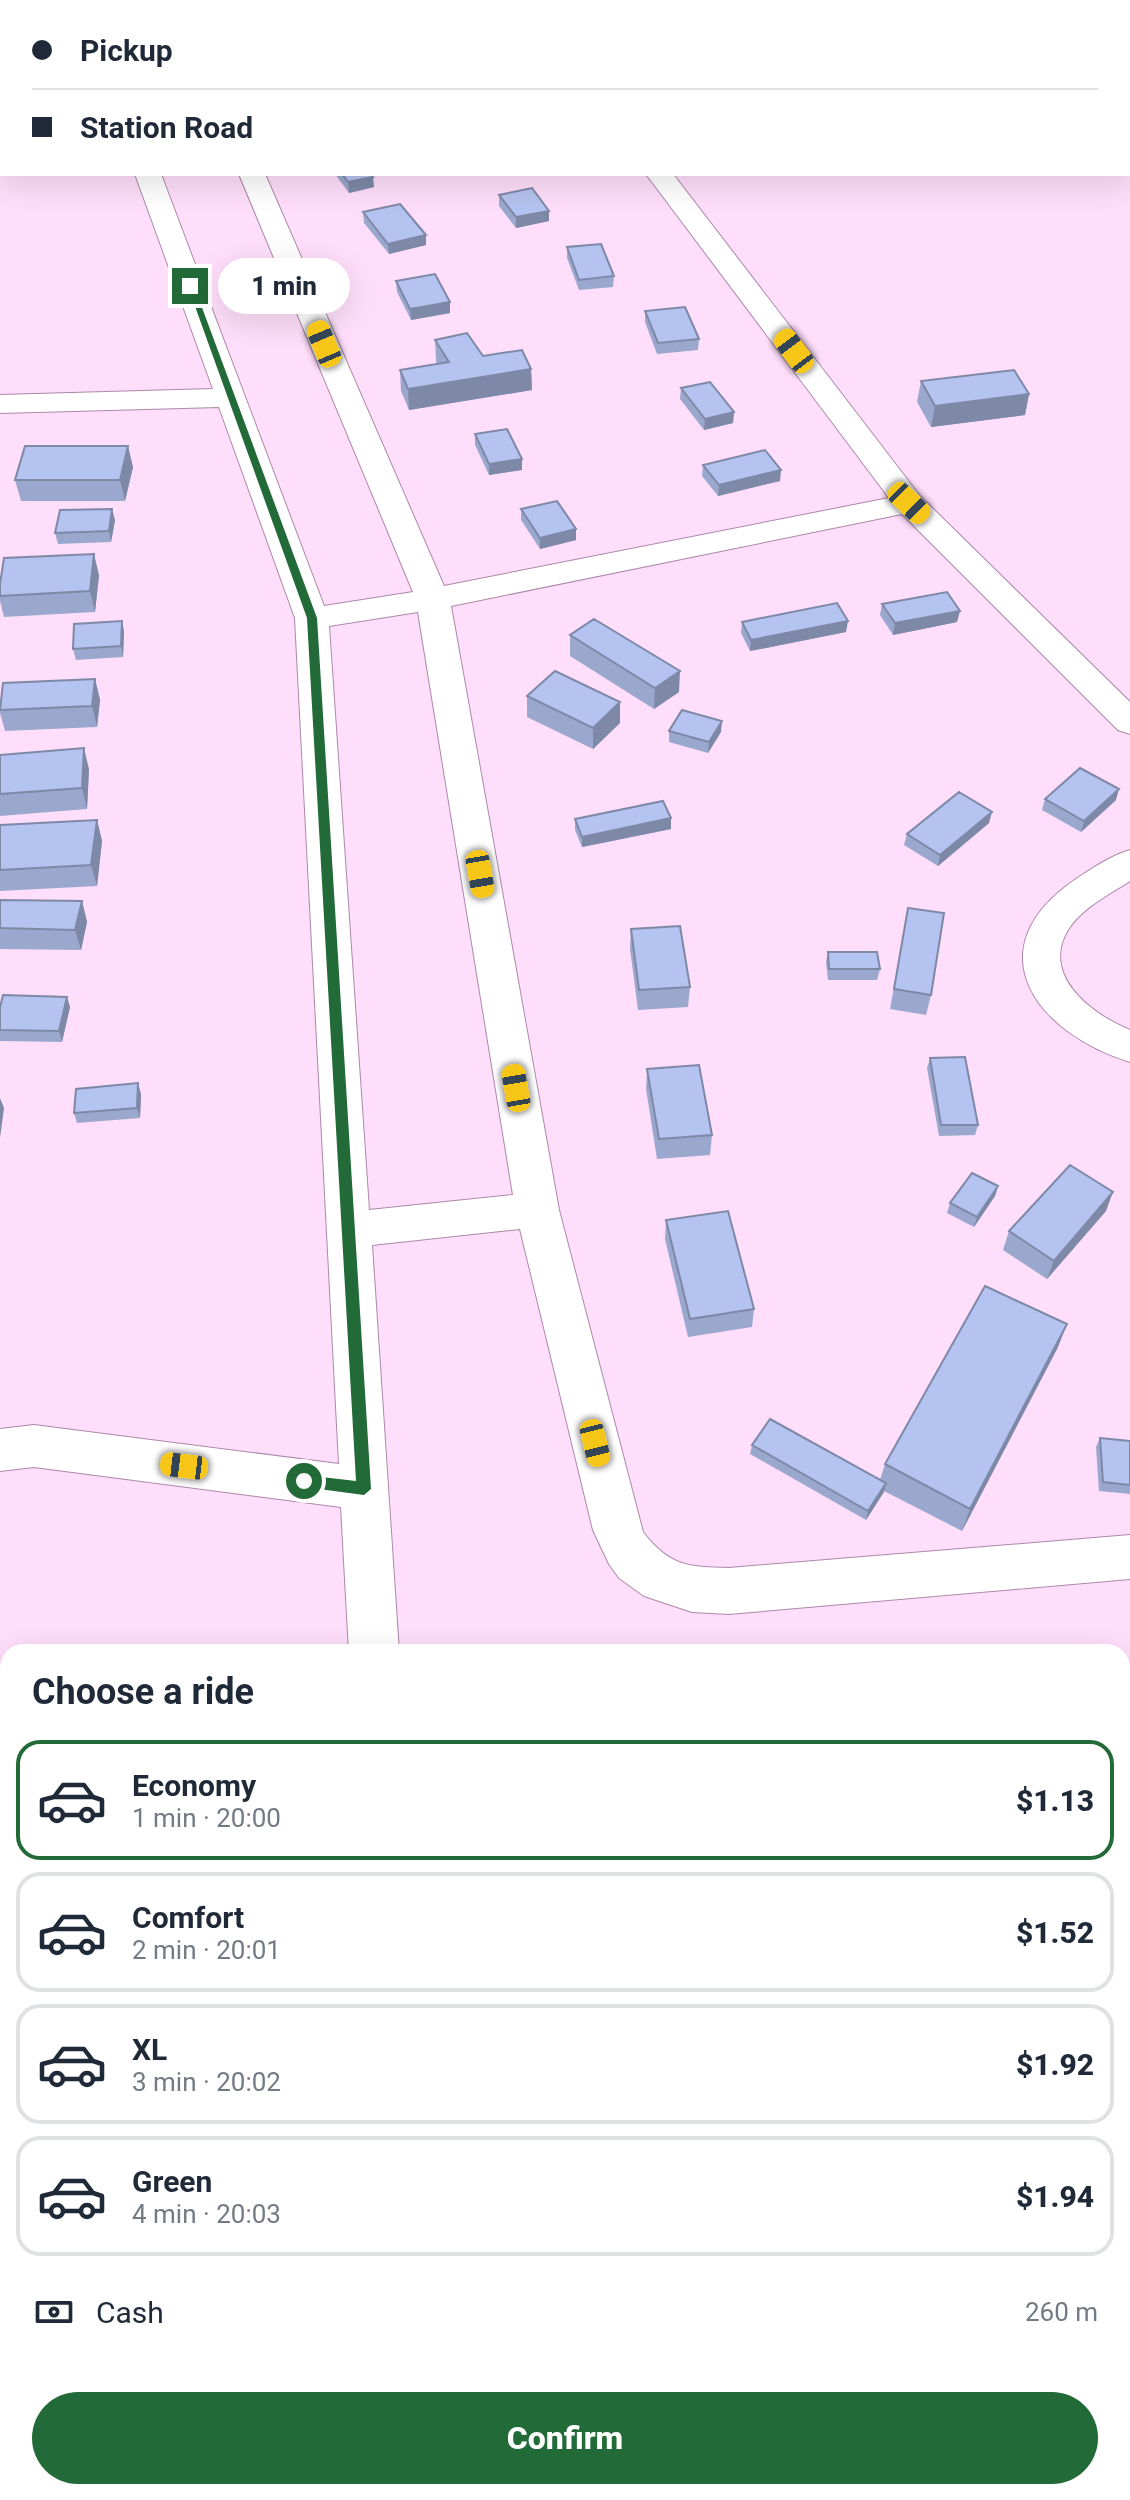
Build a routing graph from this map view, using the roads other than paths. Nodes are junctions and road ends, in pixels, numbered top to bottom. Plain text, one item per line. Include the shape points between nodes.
1 (149, 176) edge
2 (253, 176) edge
3 (661, 176) edge
4 (232, 398) junction
5 (0, 404) edge
6 (909, 503) junction
7 (433, 599) junction
8 (312, 618) junction
9 (1130, 722) edge
10 (1130, 863) edge
11 (1130, 1047) edge
12 (537, 1210) junction
13 (348, 1230) junction
14 (0, 1450) edge
15 (364, 1489) junction
16 (1130, 1557) edge
17 (374, 1644) edge

1 - 4 street
2 - 7 street
3 - 6 street
4 - 5 street
4 - 8 street
6 - 7 street
6 - 9 street
7 - 8 street
7 - 12 street
8 - 13 street
10 - 11 street via 1053,922 1041,948 1042,973 1053,999 1109,1040
12 - 13 street
12 - 16 street via 617,1530 635,1562 664,1583 696,1591 729,1591
13 - 15 street
14 - 15 street via 34,1446
15 - 17 street

